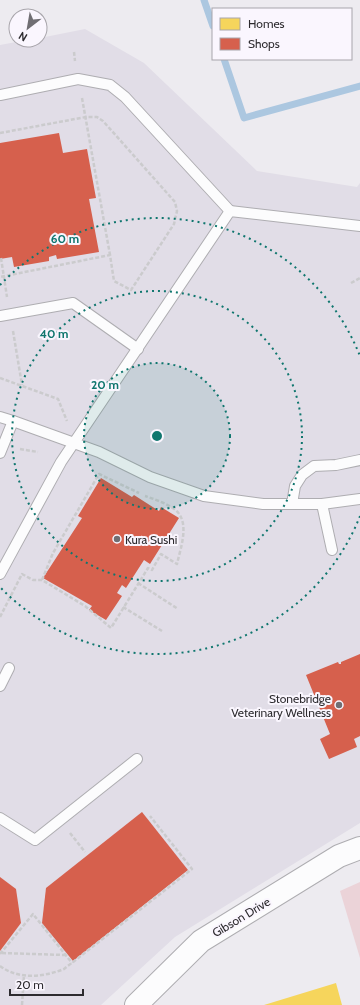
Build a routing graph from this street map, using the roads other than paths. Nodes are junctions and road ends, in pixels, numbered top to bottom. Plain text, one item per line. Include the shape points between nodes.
1 (0, 95) edge
2 (230, 212) junction
3 (360, 226) edge
4 (0, 316) edge
5 (138, 349) junction
6 (0, 417) edge
7 (13, 421) junction
8 (73, 444) junction
9 (0, 452) edge
10 (360, 460) edge
11 (360, 499) edge
12 (292, 504) junction
13 (322, 504) junction
14 (332, 550) dead end
15 (0, 574) edge
16 (9, 668) dead end
17 (0, 686) edge
18 (137, 758) dead end
19 (0, 818) edge
20 (360, 848) edge
21 (136, 1005) edge

1 - 2 lane via 78,78 110,85 125,97
2 - 3 lane
2 - 5 lane
4 - 5 lane via 73,303
5 - 8 lane
6 - 7 lane
7 - 8 lane
7 - 9 lane
8 - 12 lane via 99,452 150,477 204,496 263,504
8 - 15 lane via 46,487
10 - 12 lane via 314,466 302,475 295,486
11 - 13 lane
12 - 13 lane
13 - 14 lane
16 - 17 lane
18 - 19 lane via 35,840
20 - 21 street, Gibson Drive via 339,856 201,941

